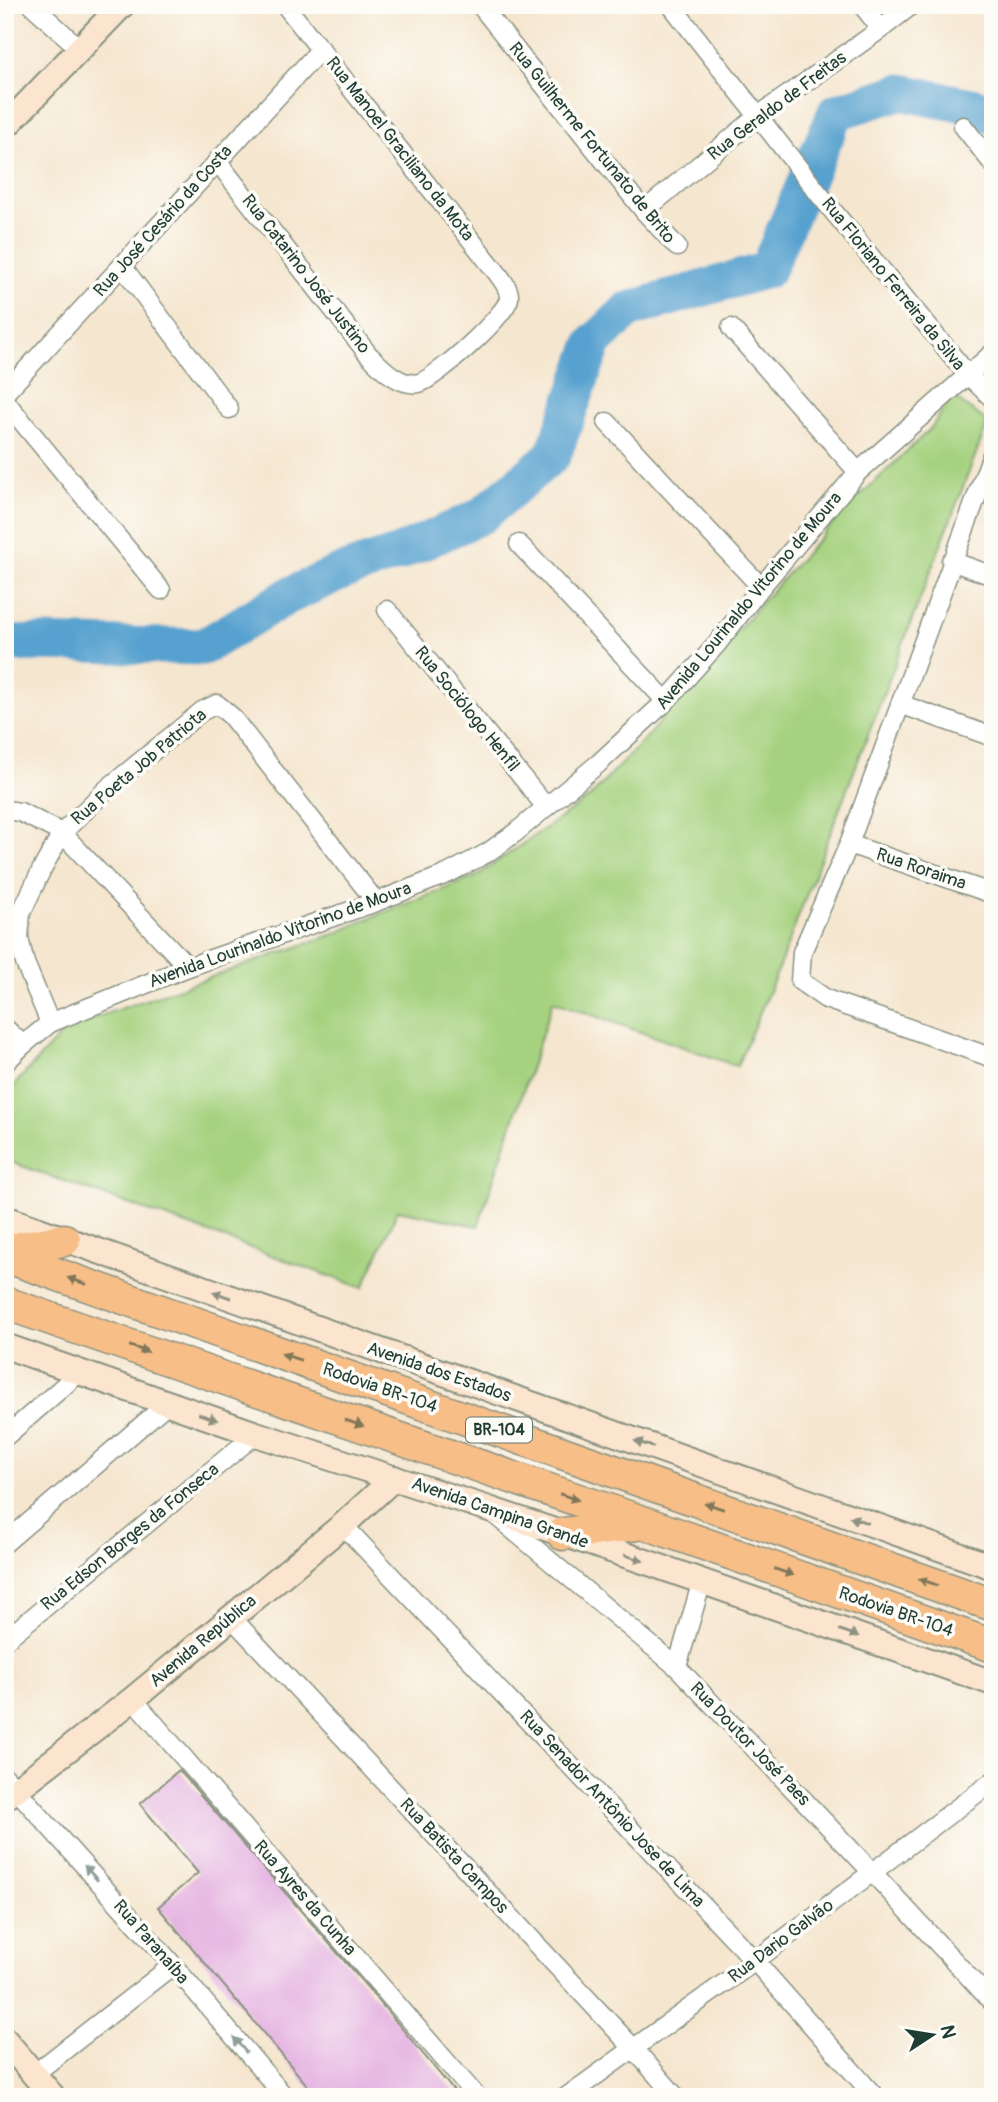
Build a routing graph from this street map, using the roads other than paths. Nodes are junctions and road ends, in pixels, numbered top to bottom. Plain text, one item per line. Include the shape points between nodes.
1 (32, 5) edge
2 (122, 5) edge
3 (285, 5) edge
4 (480, 5) edge
5 (671, 5) edge
6 (862, 5) edge
7 (912, 5) edge
8 (881, 29) junction
9 (80, 49) junction
10 (321, 49) junction
11 (758, 116) junction
12 (963, 126) dead end
13 (5, 127) edge
14 (217, 161) junction
15 (993, 164) edge
16 (644, 211) junction
17 (677, 247) dead end
18 (122, 266) junction
19 (731, 328) dead end
20 (993, 353) edge
21 (968, 375) junction
22 (401, 381) joint
23 (5, 393) edge
24 (993, 399) edge
25 (5, 401) edge
26 (229, 408) dead end
27 (607, 422) dead end
28 (993, 452) edge
29 (858, 472) junction
30 (519, 544) dead end
31 (951, 561) junction
32 (993, 576) edge
33 (761, 587) junction
34 (161, 590) dead end
35 (387, 610) dead end
36 (666, 701) junction
37 (900, 705) junction
38 (993, 737) edge
39 (547, 807) junction
40 (5, 810) edge
41 (62, 833) junction
42 (849, 844) junction
43 (993, 894) edge
44 (376, 902) junction
45 (188, 967) junction
46 (50, 1023) junction
47 (5, 1028) edge
48 (23, 1045) junction
49 (993, 1058) edge
50 (5, 1063) edge
51 (5, 1218) edge
52 (64, 1240) junction
53 (5, 1251) edge
54 (5, 1256) edge
55 (5, 1303) edge
56 (5, 1346) edge
57 (80, 1373) junction
58 (169, 1404) junction
59 (256, 1434) junction
60 (5, 1437) edge
61 (394, 1478) junction
62 (486, 1508) junction
63 (645, 1523) junction
64 (344, 1525) junction
65 (563, 1534) junction
66 (5, 1543) edge
67 (993, 1567) edge
68 (702, 1581) junction
69 (993, 1605) edge
70 (231, 1617) junction
71 (5, 1640) edge
72 (993, 1646) edge
73 (677, 1667) junction
74 (993, 1684) edge
75 (133, 1699) junction
76 (993, 1781) edge
77 (9, 1788) edge
78 (872, 1872) junction
79 (755, 1961) junction
80 (173, 1965) junction
81 (993, 2003) edge
82 (7, 2044) edge
83 (634, 2049) junction
84 (34, 2074) junction
85 (53, 2097) edge
86 (285, 2097) edge
87 (477, 2097) edge
88 (566, 2097) edge
89 (676, 2097) edge
90 (875, 2097) edge

1 - 9 street
2 - 9 main road
3 - 10 street, Rua Manoel Graciliano da Mota
4 - 16 street, Rua Guilherme Fortunato de Brito
5 - 11 street, Rua Floriano Ferreira da Silva
6 - 8 street
7 - 8 street, Rua Geraldo de Freitas
8 - 11 street, Rua Geraldo de Freitas
9 - 13 main road
10 - 14 street, Rua José Cesário da Costa
10 - 22 street, Rua Manoel Graciliano da Mota via 495,269 509,297 495,321 430,378 417,383
11 - 16 street, Rua Geraldo de Freitas
11 - 21 street, Rua Floriano Ferreira da Silva
12 - 15 street
14 - 18 street, Rua José Cesário da Costa
14 - 22 street, Rua Catarino José Justino via 368,355
16 - 17 street, Rua Guilherme Fortunato de Brito
18 - 23 street, Rua José Cesário da Costa
18 - 26 street
19 - 29 street
20 - 21 street, Avenida Lourinaldo Vitorino de Moura
21 - 24 street, Rua Floriano Ferreira da Silva
21 - 29 street, Avenida Lourinaldo Vitorino de Moura
25 - 34 street
27 - 33 street
28 - 31 street
29 - 33 street, Avenida Lourinaldo Vitorino de Moura
30 - 36 street
31 - 32 street
31 - 37 street
33 - 36 street, Avenida Lourinaldo Vitorino de Moura
35 - 39 street, Rua Sociólogo Henfil
36 - 39 street, Avenida Lourinaldo Vitorino de Moura
37 - 38 street
37 - 42 street
39 - 44 street, Avenida Lourinaldo Vitorino de Moura via 487,852 447,874
40 - 41 street via 20,812
41 - 44 street, Rua Poeta Job Patriota via 108,788 202,711 217,704
41 - 45 street
41 - 46 street, Rua Poeta Job Patriota via 21,913 19,938 24,963
42 - 43 street, Rua Roraima
42 - 49 street via 802,952 800,981 826,999
44 - 45 street, Avenida Lourinaldo Vitorino de Moura
45 - 46 street, Avenida Lourinaldo Vitorino de Moura
46 - 48 street, Avenida Lourinaldo Vitorino de Moura
47 - 48 street
48 - 50 street, Avenida Lourinaldo Vitorino de Moura
51 - 52 main road, Avenida dos Estados
52 - 53 highway
67 -> 52 main road, Avenida dos Estados
69 -> 54 highway, Rodovia BR-104 / BR-104
55 -> 63 highway, Rodovia BR-104 / BR-104
56 - 57 main road, Avenida Campina Grande
57 - 58 main road, Avenida Campina Grande
57 - 60 street
58 -> 59 main road, Avenida Campina Grande
58 - 66 street
59 - 61 main road, Avenida Campina Grande
59 - 71 street, Rua Edson Borges da Fonseca
61 - 62 main road, Avenida Campina Grande
61 - 64 main road, Avenida República
62 - 65 main road, Avenida Campina Grande
62 - 73 street, Rua Doutor José Paes
63 - 65 highway
63 -> 72 highway, Rodovia BR-104 / BR-104
64 - 70 main road, Avenida República
64 - 79 street, Rua Senador Antônio Jose de Lima
65 -> 68 main road, Avenida Campina Grande
68 - 73 street
68 -> 74 main road, Avenida Campina Grande
70 - 75 main road, Avenida República
70 - 83 street, Rua Batista Campos
73 - 78 street, Rua Doutor José Paes
75 - 77 main road, Avenida República
75 - 87 street, Rua Ayres da Cunha
76 - 78 street, Rua Dario Galvão
80 -> 77 street, Rua Paranaíba
78 - 79 street, Rua Dario Galvão
78 - 81 street, Rua Doutor José Paes
79 - 83 street, Rua Dario Galvão
79 - 90 street, Rua Senador Antônio Jose de Lima
80 - 84 street
86 -> 80 street, Rua Paranaíba
82 - 84 main road
83 - 88 street, Rua Dario Galvão
83 - 89 street, Rua Batista Campos
84 - 85 main road

